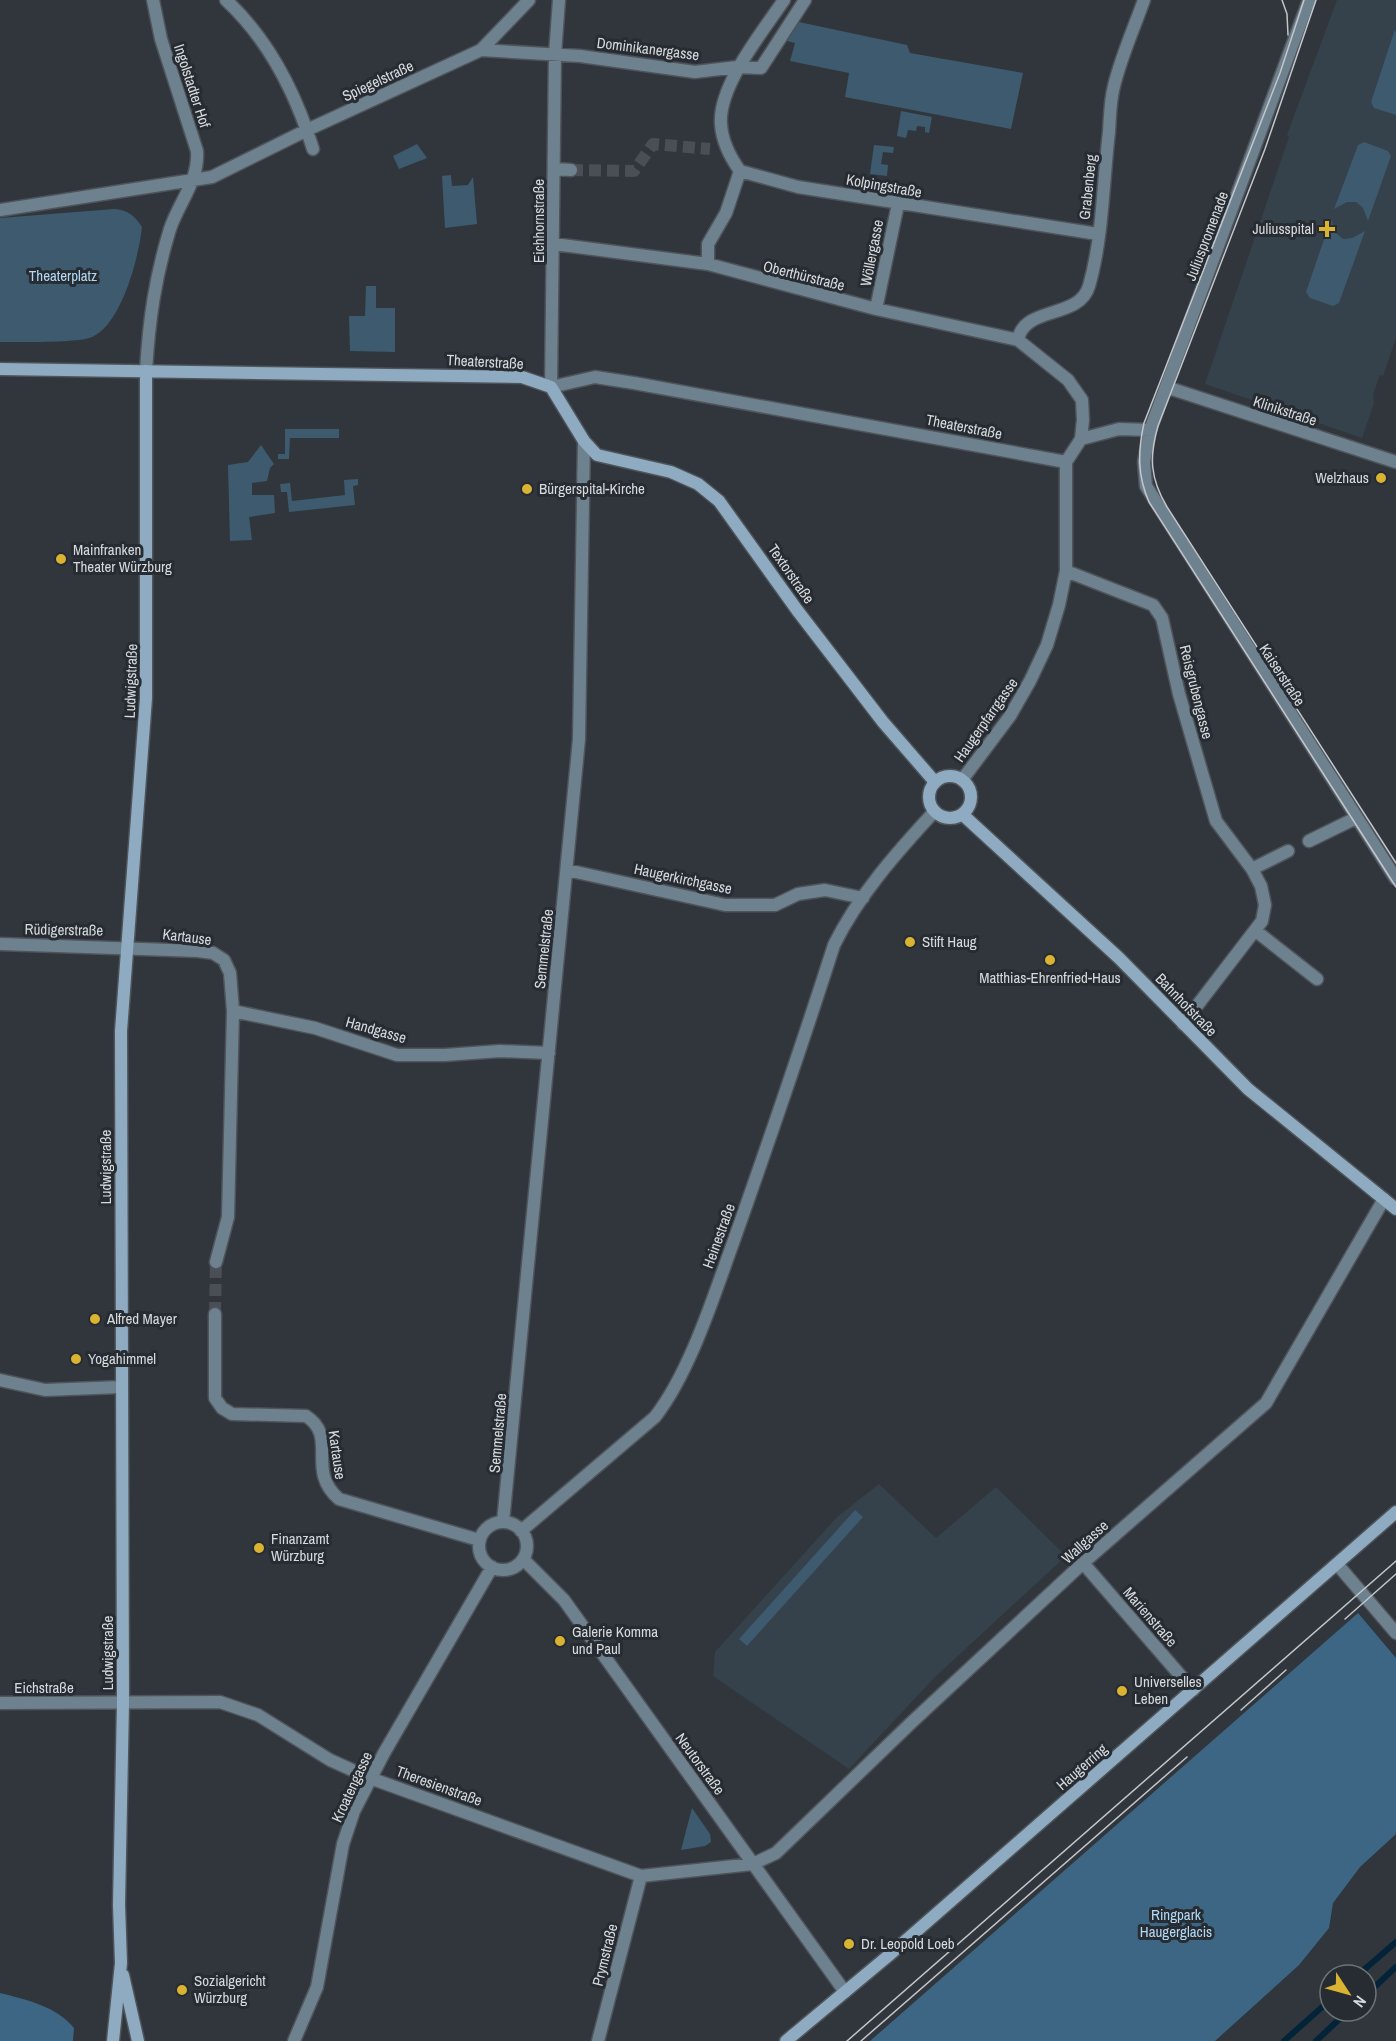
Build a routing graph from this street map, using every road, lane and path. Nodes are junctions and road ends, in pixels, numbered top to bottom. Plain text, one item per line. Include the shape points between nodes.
1 (153, 0) edge
2 (226, 0) edge
3 (529, 0) edge
4 (559, 0) edge
5 (784, 0) edge
6 (805, 0) edge
7 (1144, 0) edge
8 (1309, 0) edge
9 (481, 50) junction
10 (555, 54) junction
11 (737, 67) junction
12 (307, 130) junction
13 (313, 149) dead end
14 (554, 169) junction
15 (571, 170) tunnel mouth
16 (740, 171) junction
17 (193, 181) junction
18 (898, 204) junction
19 (0, 210) edge
20 (1098, 234) junction
21 (554, 244) junction
22 (708, 264) junction
23 (876, 309) junction
24 (1018, 340) junction
25 (0, 369) edge
26 (146, 371) junction
27 (551, 387) junction
28 (1166, 387) junction
29 (1150, 430) junction
30 (1081, 439) junction
31 (584, 441) junction
32 (1066, 462) junction
33 (1396, 462) edge
34 (1146, 486) joint
35 (1066, 571) junction
36 (962, 780) junction
37 (935, 782) junction
38 (934, 812) junction
39 (962, 814) junction
40 (1356, 818) junction
41 (1309, 841) dead end
42 (1288, 851) dead end
43 (1252, 869) junction
44 (567, 870) junction
45 (1396, 879) edge
46 (862, 898) junction
47 (1256, 931) junction
48 (0, 944) edge
49 (128, 946) junction
50 (1317, 979) dead end
51 (233, 1011) junction
52 (1183, 1024) junction
53 (549, 1053) junction
54 (1384, 1199) junction
55 (1396, 1209) edge
56 (216, 1262) tunnel mouth
57 (215, 1314) tunnel mouth
58 (0, 1380) edge
59 (121, 1387) junction
60 (1396, 1512) edge
61 (503, 1522) junction
62 (521, 1531) junction
63 (481, 1536) junction
64 (523, 1559) junction
65 (1083, 1563) junction
66 (1337, 1564) junction
67 (492, 1568) junction
68 (1396, 1633) edge
69 (1193, 1690) junction
70 (0, 1703) edge
71 (123, 1703) junction
72 (370, 1778) junction
73 (753, 1864) junction
74 (641, 1876) junction
75 (121, 1963) junction
76 (845, 1992) junction
77 (113, 2041) edge
78 (138, 2041) edge
79 (294, 2041) edge
80 (598, 2041) edge
81 (786, 2041) edge

1 - 17 street, Ingolstadter Hof via 161,39 197,151 198,167
2 - 12 street via 269,52 301,110
3 - 9 street
4 - 10 street, Eichhornstraße
5 - 11 street
6 - 11 street, Dominikanergasse via 761,68
7 - 20 street, Grabenberg via 1113,87
8 - 28 street, Juliuspromenade
9 - 10 street
9 - 12 street, Spiegelstraße
10 - 11 street, Dominikanergasse via 695,72
10 - 14 street, Eichhornstraße
11 - 16 street via 721,123 727,151
12 - 13 street
12 - 17 street, Spiegelstraße via 212,177
14 - 15 street
14 - 21 street, Eichhornstraße
16 - 18 street, Kolpingstraße via 798,187
16 - 22 street via 726,213 708,244
17 - 19 street
17 - 26 street via 171,225 158,270 150,310
18 - 20 street, Kolpingstraße
18 - 23 street, Wöllergasse
20 - 24 street, Grabenberg via 1085,296 1072,306 1028,322 1020,329
21 - 22 street, Oberthürstraße
21 - 27 street, Eichhornstraße
22 - 23 street, Oberthürstraße
23 - 24 street, Oberthürstraße
24 - 30 street, Oberthürstraße via 1068,380 1082,400
25 - 26 street, Theaterstraße
26 - 27 street, Theaterstraße via 522,377
26 - 49 street, Ludwigstraße via 146,698
27 - 31 street
27 - 32 street, Theaterstraße via 595,377
28 - 29 street, Juliuspromenade
28 - 33 street, Klinikstraße
29 - 30 street via 1119,429
29 - 34 street, Juliuspromenade via 1144,462
30 - 32 street
31 - 37 street, Textorstraße via 597,455 671,472 699,484 719,501 826,647
31 - 44 street, Semmelstraße via 581,706
32 - 35 street, Haugerpfarrgasse
34 - 40 street, Kaiserstraße
35 - 36 street, Haugerpfarrgasse via 1053,626 1030,681 1010,716
35 - 43 street, Reisgrubengasse via 1153,605 1162,618 1179,694 1216,821
36 - 37 street via 948,776
36 - 39 street via 971,797
37 - 38 street via 929,794
38 - 39 street via 945,818
38 - 46 street
39 - 52 street, Bahnhofstraße via 1119,958
40 - 41 street
40 - 45 street, Kaiserstraße
42 - 43 street
43 - 47 street, Reisgrubengasse via 1265,905
44 - 46 street, Haugerkirchgasse via 725,905 775,905 798,894 825,890
44 - 53 street, Semmelstraße
46 - 62 street, Heinestraße via 834,945 769,1143 715,1291 670,1397 655,1417
47 - 50 street
47 - 52 street, Reisgrubengasse
48 - 49 street, Rüdigerstraße
49 - 51 street, Kartause via 198,951 224,960 230,973
49 - 59 street, Ludwigstraße via 121,1031
51 - 53 street, Handgasse via 315,1028 397,1055
51 - 56 street, Kartause via 228,1216
52 - 54 street, Bahnhofstraße via 1248,1089
53 - 61 street, Semmelstraße
54 - 55 street, Bahnhofstraße
54 - 65 street, Wallgasse via 1266,1403
57 - 63 street, Kartause via 215,1398 222,1408 232,1414 306,1416 322,1431 322,1476 327,1488 339,1499
58 - 59 street via 45,1390
59 - 71 street, Ludwigstraße
60 - 66 street, Haugerring
61 - 62 street
61 - 63 street via 489,1526
62 - 64 street via 526,1542
63 - 67 street via 482,1558
64 - 67 street via 509,1569
64 - 73 street, Neutorstraße via 564,1600
65 - 69 street, Marienstraße
65 - 73 street, Wallgasse via 776,1853
66 - 68 street
66 - 69 street, Haugerring
67 - 72 street, Kroatengasse
69 - 76 street, Haugerring
70 - 71 street, Eichstraße
71 - 72 street, Theresienstraße via 220,1702 258,1715 330,1760
71 - 75 street, Ludwigstraße
72 - 74 street, Theresienstraße
72 - 79 street, Kroatengasse via 343,1844 316,1987
73 - 74 street, Theresienstraße
73 - 76 street, Neutorstraße
74 - 80 street, Prymstraße
75 - 77 street, Ludwigstraße
75 - 78 street, Ludwigstraße
76 - 81 street, Haugerring

